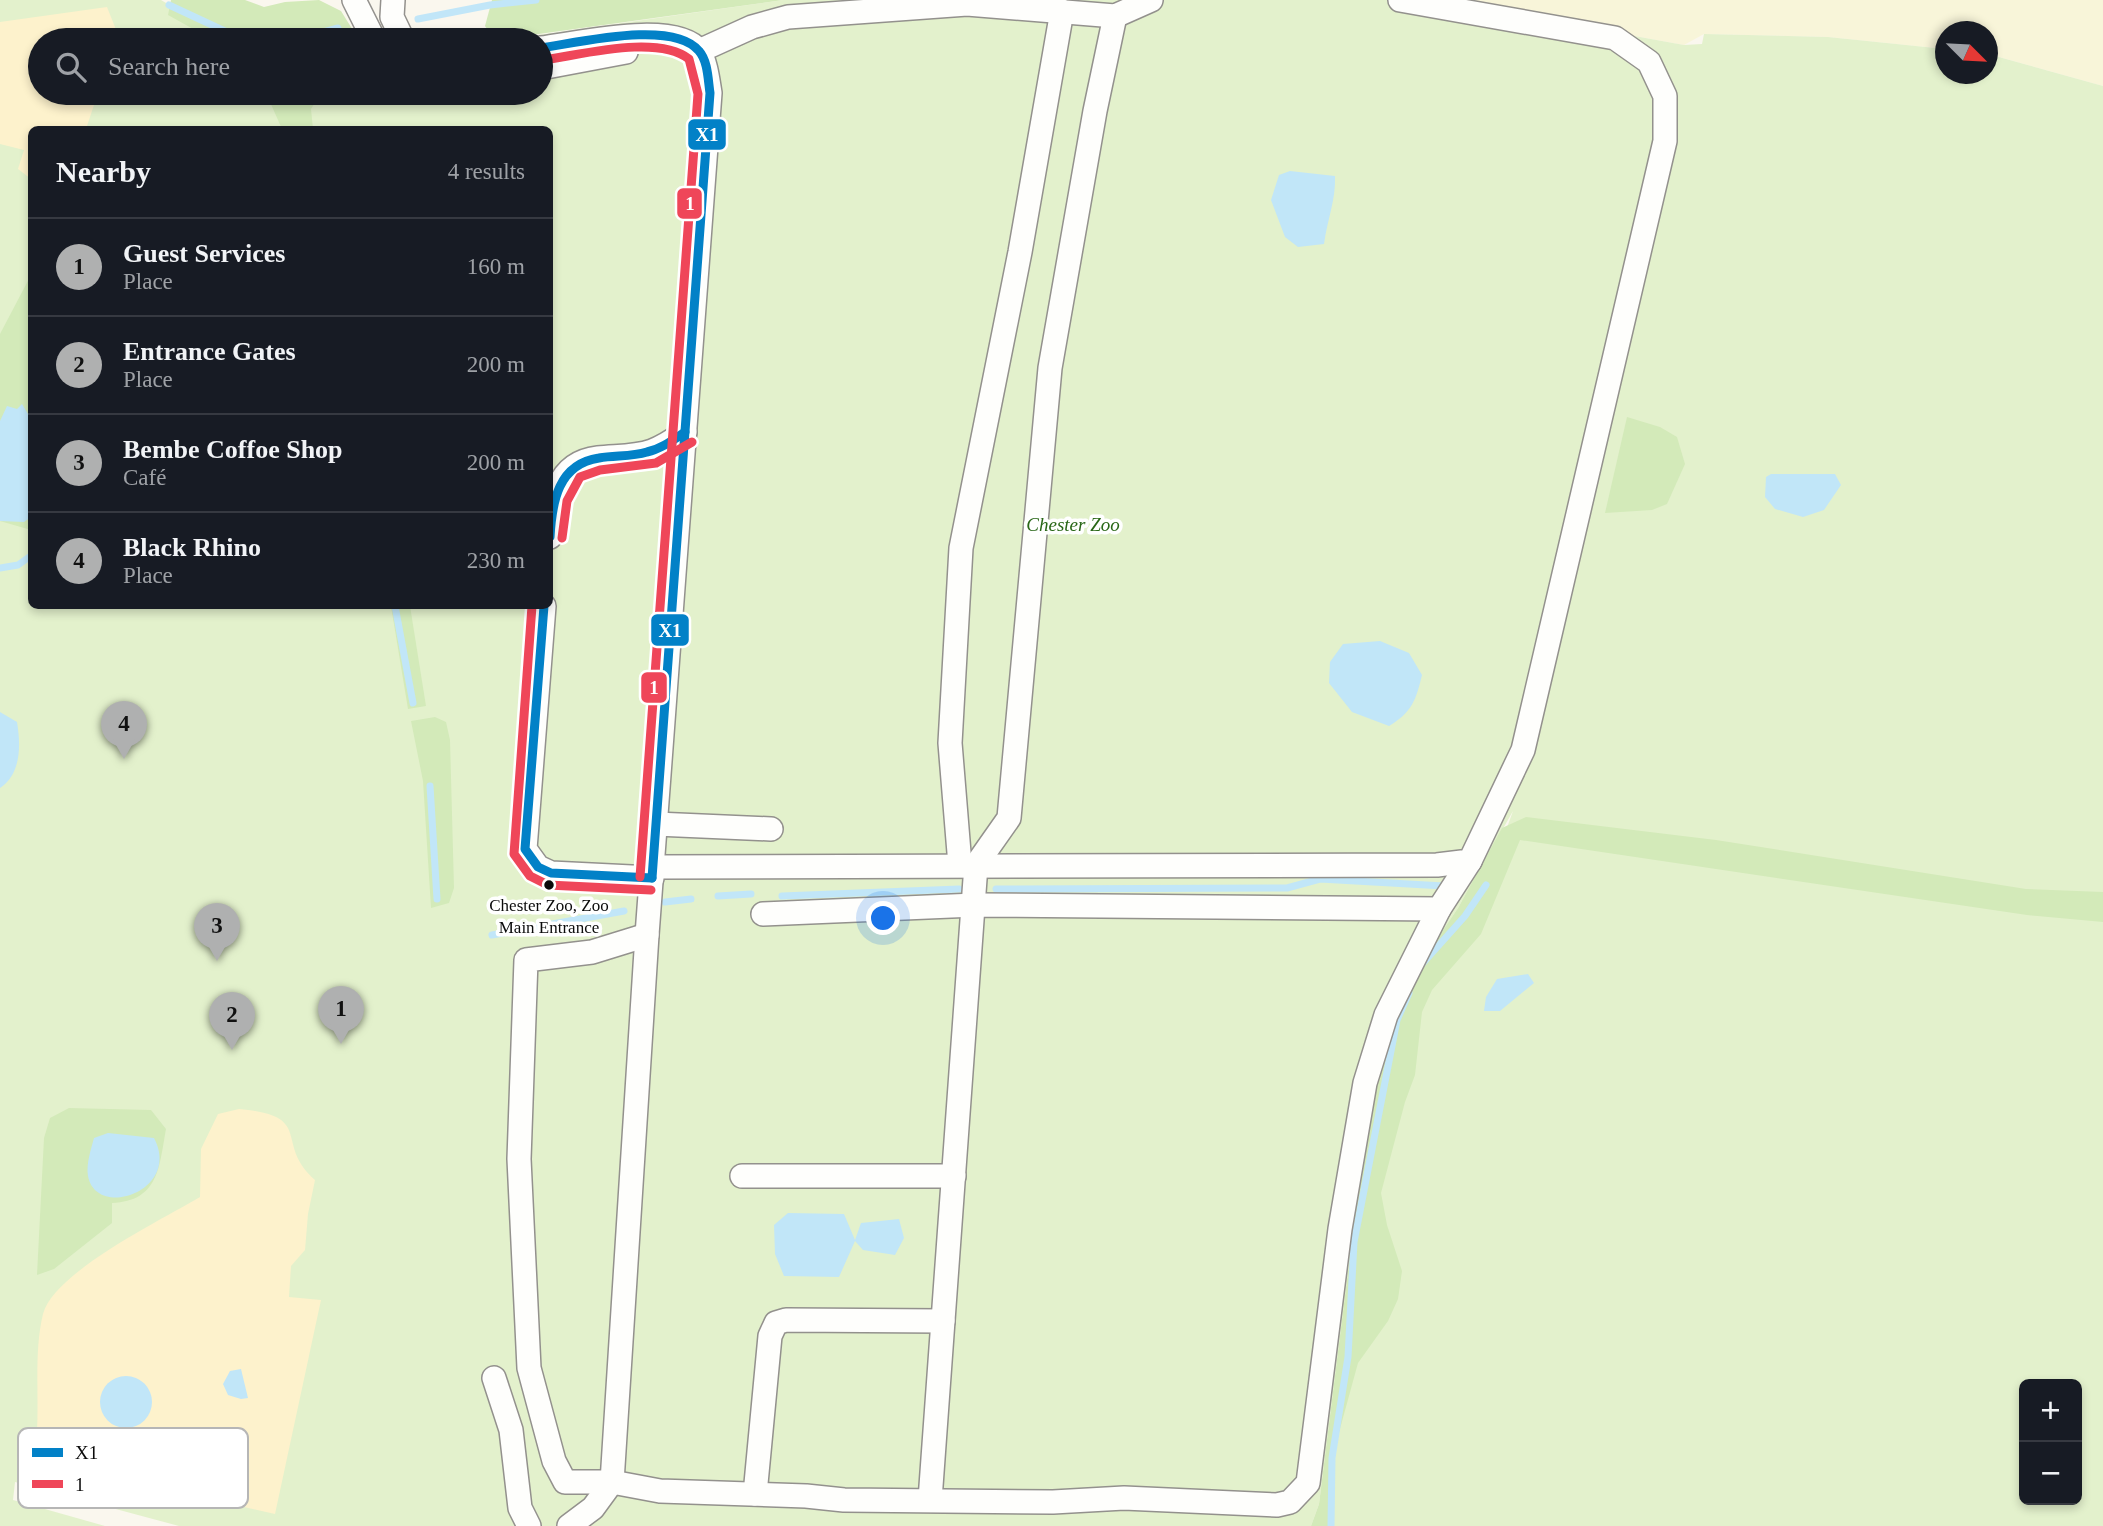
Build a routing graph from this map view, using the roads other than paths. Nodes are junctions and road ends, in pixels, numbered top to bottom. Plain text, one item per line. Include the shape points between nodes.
1 (354, 0) edge
2 (393, 0) edge
3 (1151, 0) edge
4 (1400, 0) edge
5 (1062, 12) junction
6 (1115, 16) junction
7 (368, 28) edge
8 (397, 28) edge
9 (553, 47) edge
10 (702, 61) junction
11 (553, 66) edge
12 (685, 432) junction
13 (553, 497) edge
14 (544, 609) edge
15 (656, 824) junction
16 (771, 829) dead end
17 (1470, 861) junction
18 (968, 865) junction
19 (652, 872) junction
20 (975, 905) junction
21 (1439, 909) junction
22 (763, 914) dead end
23 (647, 935) junction
24 (954, 1176) junction
25 (741, 1177) dead end
26 (943, 1321) junction
27 (494, 1378) dead end
28 (612, 1482) junction
29 (755, 1493) junction
30 (930, 1500) junction
31 (529, 1526) edge
32 (569, 1526) edge

1 - 7 lane
2 - 8 lane via 392,17
3 - 6 lane
4 - 17 lane via 1615,38 1649,62 1665,96 1665,141 1522,750
5 - 6 lane
5 - 10 lane via 967,4 788,17 752,27
5 - 18 lane via 961,548 950,743
6 - 18 lane via 1050,368 1009,818
9 - 10 lane via 656,34 681,37
10 - 11 lane via 673,49 640,49
10 - 12 lane via 710,93
12 - 13 lane via 654,451 594,458 575,467 561,479
12 - 15 lane
14 - 19 lane via 525,849 538,867 551,873
15 - 16 lane
15 - 19 lane
17 - 18 lane via 1437,865
17 - 21 lane
18 - 19 lane
18 - 20 lane
19 - 23 lane
20 - 21 lane
20 - 22 lane
20 - 24 lane
21 - 30 lane via 1386,1015 1365,1083 1340,1229 1308,1483 1303,1491 1290,1502 1277,1505 1125,1498
23 - 28 lane
23 - 28 lane via 592,952 526,960 519,1159 530,1368 554,1461 565,1482
24 - 25 lane
24 - 26 lane
26 - 29 lane via 776,1323
26 - 30 lane
27 - 31 lane via 511,1430 520,1508
28 - 29 lane via 660,1491
28 - 32 lane via 593,1508
29 - 30 lane

